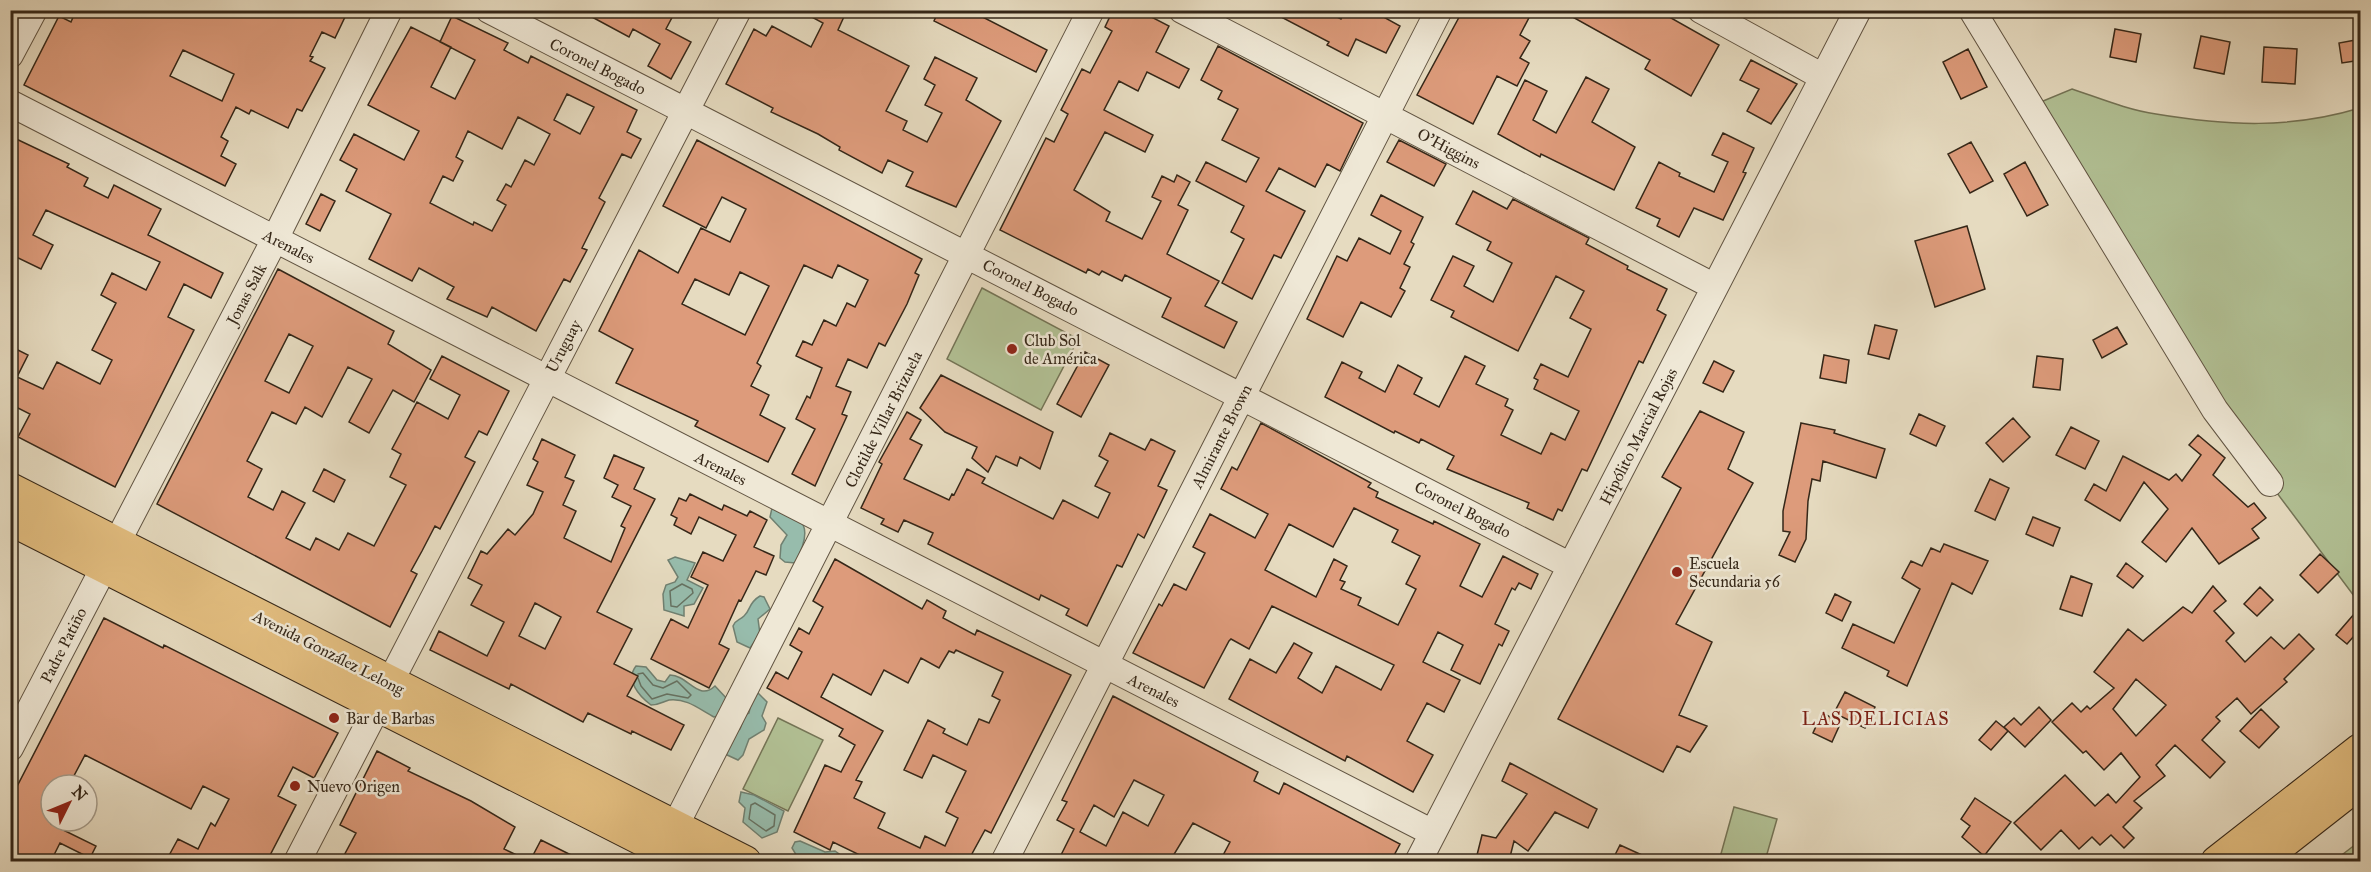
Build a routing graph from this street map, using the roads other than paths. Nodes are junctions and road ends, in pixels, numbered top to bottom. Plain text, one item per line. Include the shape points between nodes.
1 (34, 10) edge
2 (389, 10) edge
3 (489, 10) edge
4 (738, 10) edge
5 (1091, 10) edge
6 (1182, 10) edge
7 (1439, 10) edge
8 (1701, 10) edge
9 (1858, 10) edge
10 (1972, 10) edge
11 (10, 55) edge
12 (1823, 77) junction
13 (10, 103) edge
14 (686, 111) junction
15 (1385, 114) junction
16 (275, 239) junction
17 (967, 254) junction
18 (1715, 287) junction
19 (546, 378) junction
20 (1242, 395) junction
21 (2270, 483) dead end
22 (10, 489) edge
23 (10, 519) edge
24 (829, 524) junction
25 (109, 554) junction
26 (1571, 566) junction
27 (1104, 665) junction
28 (383, 693) junction
29 (10, 748) edge
30 (2361, 750) edge
31 (2361, 783) edge
32 (1432, 833) junction
33 (670, 850) edge
34 (297, 861) edge
35 (745, 861) edge
36 (1004, 861) edge
37 (1418, 861) edge
38 (2217, 861) edge
39 (2258, 861) edge

1 - 11 street
2 - 16 street, Jonas Salk
3 - 14 street, Coronel Bogado
4 - 14 street, Uruguay
5 - 17 street, Clotilde Villar Brizuela
6 - 15 street, O'Higgins
7 - 15 street, Almirante Brown
8 - 12 street
9 - 12 street, Hipólito Marcial Rojas
10 - 21 street via 2215,410
12 - 18 street, Hipólito Marcial Rojas
13 - 16 street, Arenales
14 - 17 street, Coronel Bogado
14 - 19 street, Uruguay
15 - 18 street, O'Higgins
15 - 20 street, Almirante Brown
16 - 19 street, Arenales
16 - 25 street, Jonas Salk
17 - 20 street, Coronel Bogado
17 - 24 street, Clotilde Villar Brizuela
18 - 26 street, Hipólito Marcial Rojas
19 - 24 street, Arenales
19 - 28 street, Uruguay
20 - 26 street, Coronel Bogado
20 - 27 street, Almirante Brown
22 - 25 main road, Avenida González Lelong
23 - 25 main road, Avenida González Lelong
24 - 27 street, Arenales
24 - 33 street, Clotilde Villar Brizuela
25 - 28 main road, Avenida González Lelong
25 - 29 street, Padre Patiño
26 - 32 street, Hipólito Marcial Rojas
27 - 32 street, Arenales
27 - 36 street, Almirante Brown
28 - 33 main road, Avenida González Lelong
28 - 34 street, Uruguay
30 - 38 main road
31 - 39 main road
32 - 37 street, Hipólito Marcial Rojas
33 - 35 main road, Avenida González Lelong

